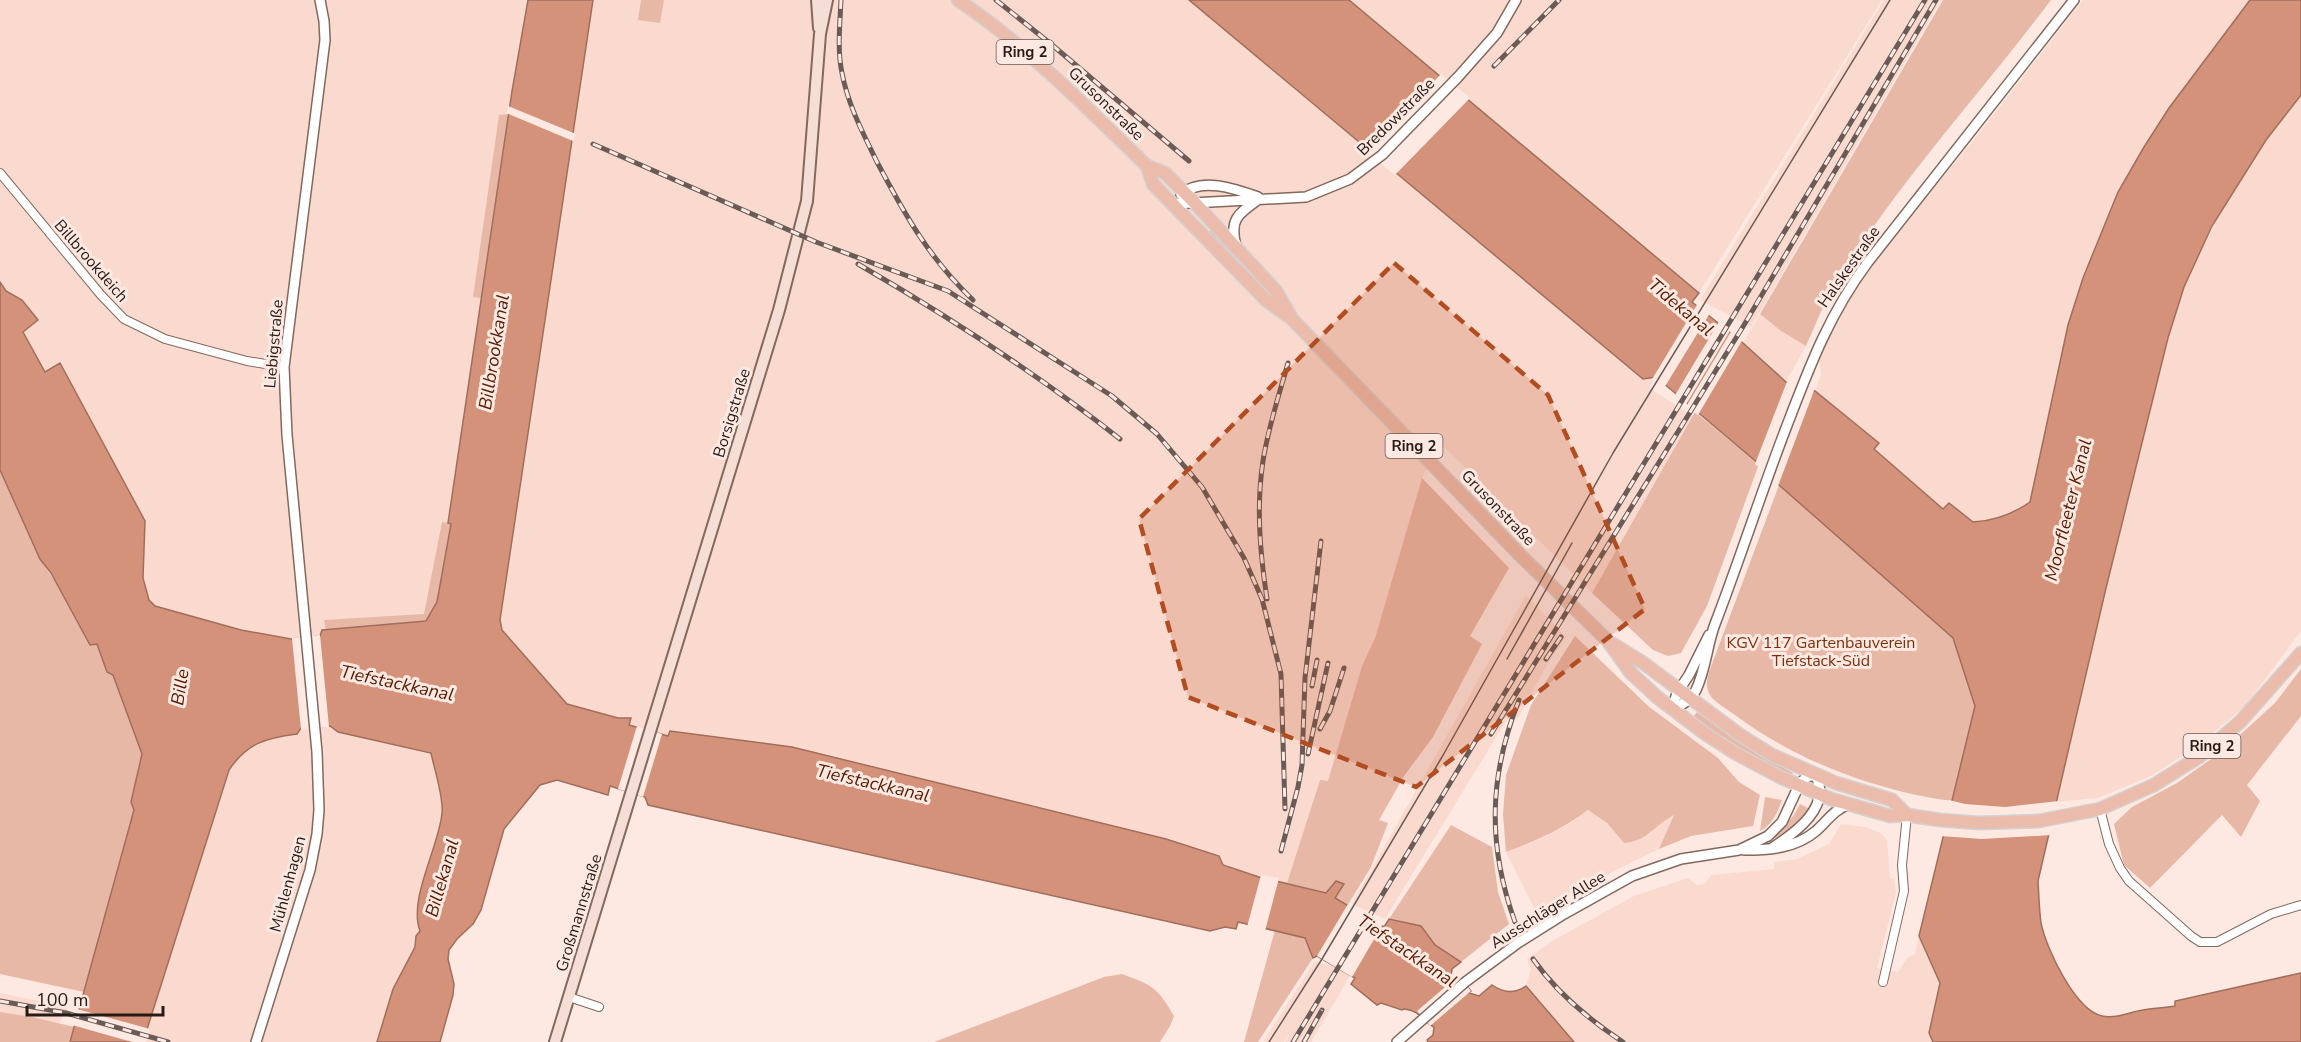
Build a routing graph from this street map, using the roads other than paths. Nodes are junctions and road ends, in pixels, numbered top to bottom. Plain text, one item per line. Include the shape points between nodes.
1 (817, 0) edge
2 (826, 0) edge
3 (958, 0) edge
4 (1516, 0) edge
5 (2074, 0) edge
6 (321, 1) edge
7 (820, 34) junction
8 (1147, 166) junction
9 (0, 173) edge
10 (1184, 192) junction
11 (1261, 198) junction
12 (1194, 202) junction
13 (1173, 204) junction
14 (1236, 247) junction
15 (1292, 319) junction
16 (284, 367) junction
17 (1714, 628) junction
18 (1606, 640) junction
19 (2301, 653) edge
20 (1678, 690) junction
21 (1690, 699) junction
22 (1672, 709) junction
23 (314, 729) joint
24 (1815, 775) junction
25 (1798, 786) junction
26 (631, 793) joint
27 (1820, 795) junction
28 (1849, 804) junction
29 (2100, 809) junction
30 (1907, 814) junction
31 (1772, 848) junction
32 (1739, 850) junction
33 (2301, 905) edge
34 (1883, 982) dead end
35 (569, 997) junction
36 (599, 1007) dead end
37 (256, 1042) edge
38 (555, 1042) edge
39 (1397, 1042) edge

1 - 7 main road, Borsigstraße
2 - 7 main road, Borsigstraße
3 - 8 main road, Grusonstraße / Ring 2 via 1045,69
4 - 11 street, Bredowstraße via 1497,33 1370,166 1306,197
5 - 17 street, Halskestraße via 1854,281 1825,330
6 - 16 street, Liebigstraße via 325,40
7 - 26 main road, Borsigstraße via 805,214
8 - 10 main road, Grusonstraße / Ring 2 via 1165,173
8 - 13 main road, Grusonstraße / Ring 2 via 1153,184
9 - 16 street, Billbrookdeich via 124,319 165,339
10 - 11 street, Bredowstraße via 1206,186
10 - 12 main road, Grusonstraße / Ring 2
10 - 13 street
11 - 12 street, Bredowstraße
11 - 14 street via 1236,218
12 - 13 street, Bredowstraße
12 - 14 main road, Grusonstraße / Ring 2
13 - 15 main road, Grusonstraße / Ring 2 via 1267,301
14 - 15 main road, Grusonstraße / Ring 2 via 1276,291
15 - 18 main road, Grusonstraße / Ring 2
16 - 23 street, Liebigstraße
17 - 20 street, Halskestraße
17 - 21 street, Halskestraße via 1700,679
18 - 20 main road, Grusonstraße / Ring 2
18 - 22 main road, Grusonstraße / Ring 2 via 1631,673
19 - 29 main road, Ring 2 via 2240,722 2199,757 2154,786
20 - 21 main road, Grusonstraße / Ring 2
20 - 22 street, Halskestraße
21 - 22 street
21 - 24 main road, Grusonstraße / Ring 2 via 1772,755
22 - 25 main road, Grusonstraße / Ring 2 via 1735,753
23 - 37 street, Mühlenhagen via 319,795 314,852
24 - 25 street
24 - 27 street
24 - 30 main road, Ring 2 via 1892,800
25 - 27 main road, Grusonstraße / Ring 2
25 - 32 street, Ausschläger Allee via 1780,825
26 - 35 main road, Großmannstraße
27 - 28 main road, Ring 2
27 - 31 street via 1806,820
28 - 30 main road, Ring 2 via 1890,816
28 - 31 street, Ausschläger Allee via 1800,841
29 - 30 main road, Ring 2 via 2016,824 1961,822
29 - 33 street via 2112,854 2129,881 2200,942 2217,942 2264,917
30 - 34 street via 1902,865 1904,891
31 - 32 street, Ausschläger Allee
32 - 39 street, Ausschläger Allee via 1681,860 1632,876 1524,939 1464,983
35 - 36 street
35 - 38 main road, Großmannstraße

